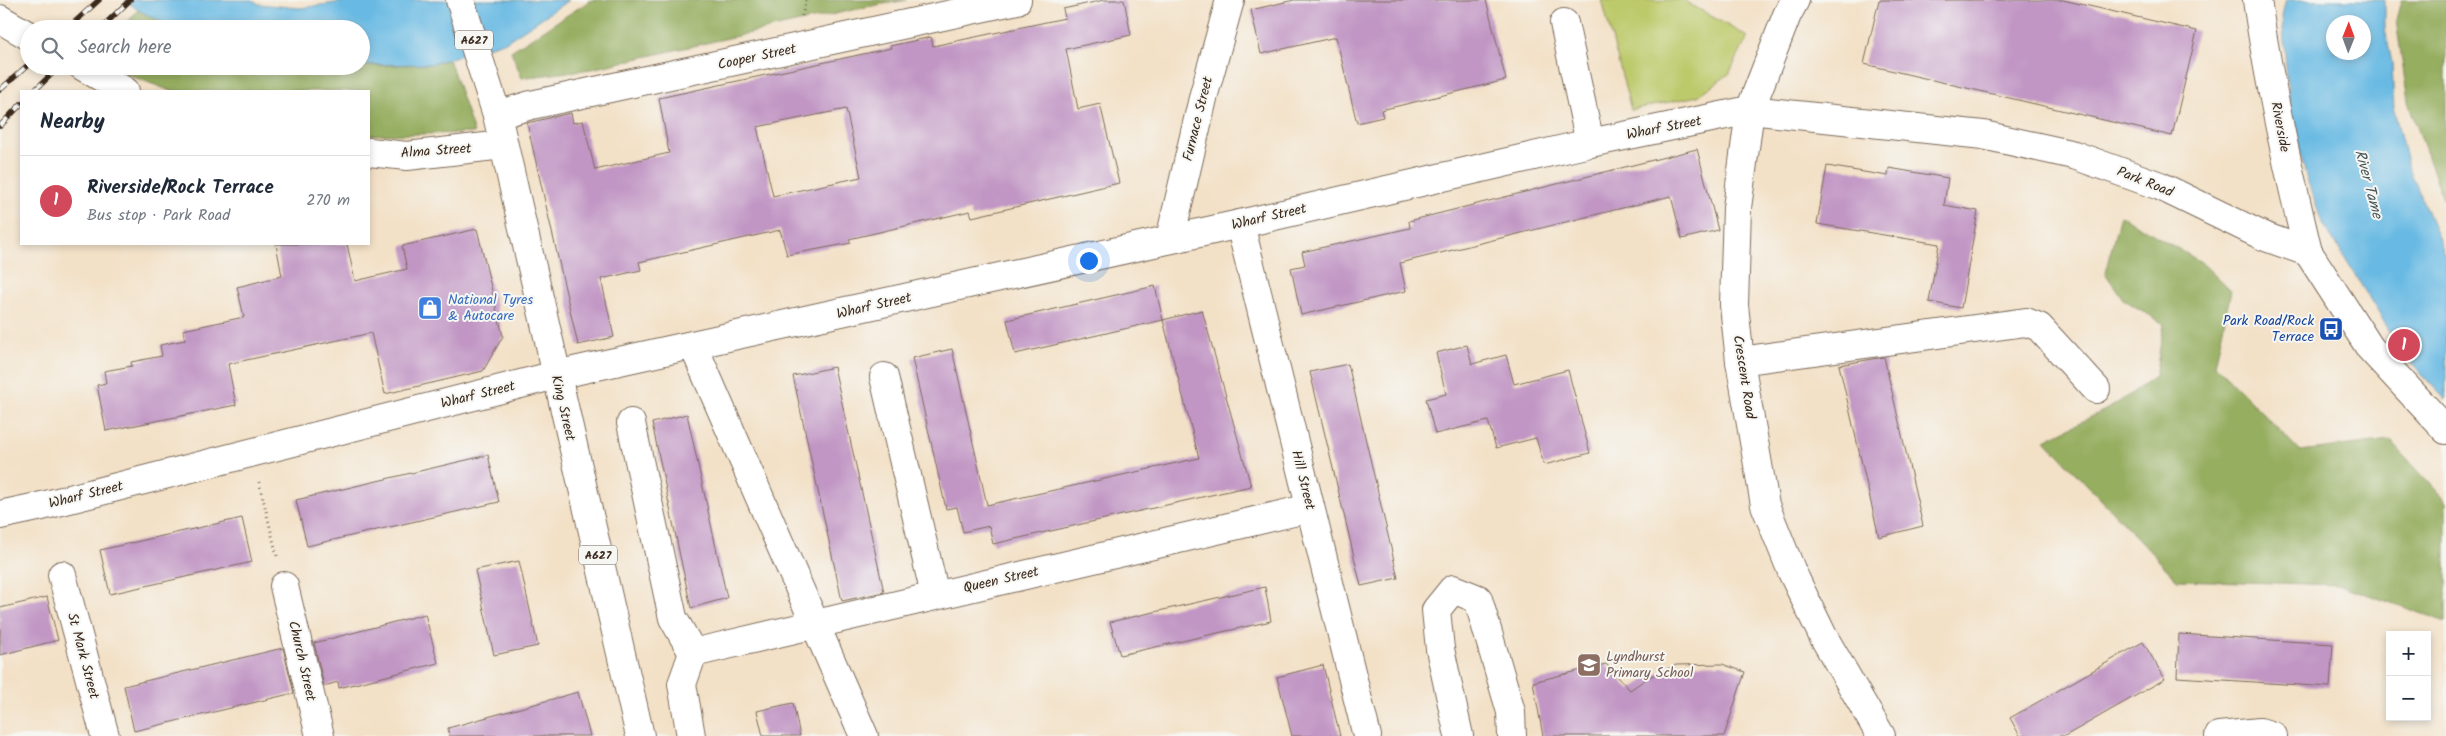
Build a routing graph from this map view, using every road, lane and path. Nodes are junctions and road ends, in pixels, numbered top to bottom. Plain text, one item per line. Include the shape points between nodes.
1 (460, 0) edge
2 (1017, 0) edge
3 (1230, 0) edge
4 (1795, 0) edge
5 (2257, 0) edge
6 (0, 19) edge
7 (1564, 23) dead end
8 (20, 31) edge
9 (98, 75) edge
10 (124, 90) edge
11 (1750, 110) junction
12 (497, 115) junction
13 (1590, 142) junction
14 (503, 145) junction
15 (370, 152) edge
16 (1240, 224) junction
17 (1170, 239) junction
18 (2308, 252) junction
19 (693, 345) junction
20 (1740, 361) junction
21 (556, 375) junction
22 (884, 377) dead end
23 (2096, 389) dead end
24 (631, 423) dead end
25 (2446, 430) edge
26 (252, 452) junction
27 (1310, 508) junction
28 (0, 515) edge
29 (62, 576) dead end
30 (284, 586) joint
31 (935, 595) junction
32 (815, 623) junction
33 (693, 653) junction
34 (105, 736) edge
35 (320, 736) edge
36 (640, 736) edge
37 (691, 736) edge
38 (864, 736) edge
39 (1367, 736) edge
40 (1459, 736) edge
41 (1512, 736) edge
42 (1881, 736) edge
43 (2219, 736) edge
44 (2273, 736) edge

1 - 12 street, King Street / A627
2 - 12 street, Cooper Street
3 - 17 street, Furnace Street
4 - 11 street, Crescent Road
5 - 18 street, Riverside via 2263,45
6 - 8 street
7 - 13 street
9 - 10 street
11 - 13 street, Wharf Street
11 - 18 street, Park Road via 1984,135 2074,155 2160,186 2263,236
11 - 20 street, Crescent Road via 1737,208 1734,305
12 - 14 street, King Street / A627
13 - 16 street, Wharf Street
14 - 15 street, Alma Street via 407,156
14 - 21 street, King Street / A627
16 - 17 street, Wharf Street
16 - 27 street, Hill Street
17 - 19 street, Wharf Street
18 - 25 street via 2370,348
19 - 21 street, Wharf Street
19 - 32 street
20 - 23 street via 2026,322 2039,327
20 - 42 street, Crescent Road via 1765,505 1823,636
21 - 26 street, Wharf Street
21 - 36 street, King Street / A627
22 - 31 street
24 - 33 street via 673,618
26 - 28 street, Wharf Street
26 - 30 path
27 - 31 street, Queen Street
27 - 39 street, Hill Street
29 - 34 street, St Mark Street
30 - 35 street, Church Street
31 - 32 street, Queen Street
32 - 33 street, Queen Street
32 - 38 street
33 - 37 street via 682,684
40 - 41 street via 1440,649 1436,610 1454,589 1478,599 1511,712
43 - 44 street via 2260,732

